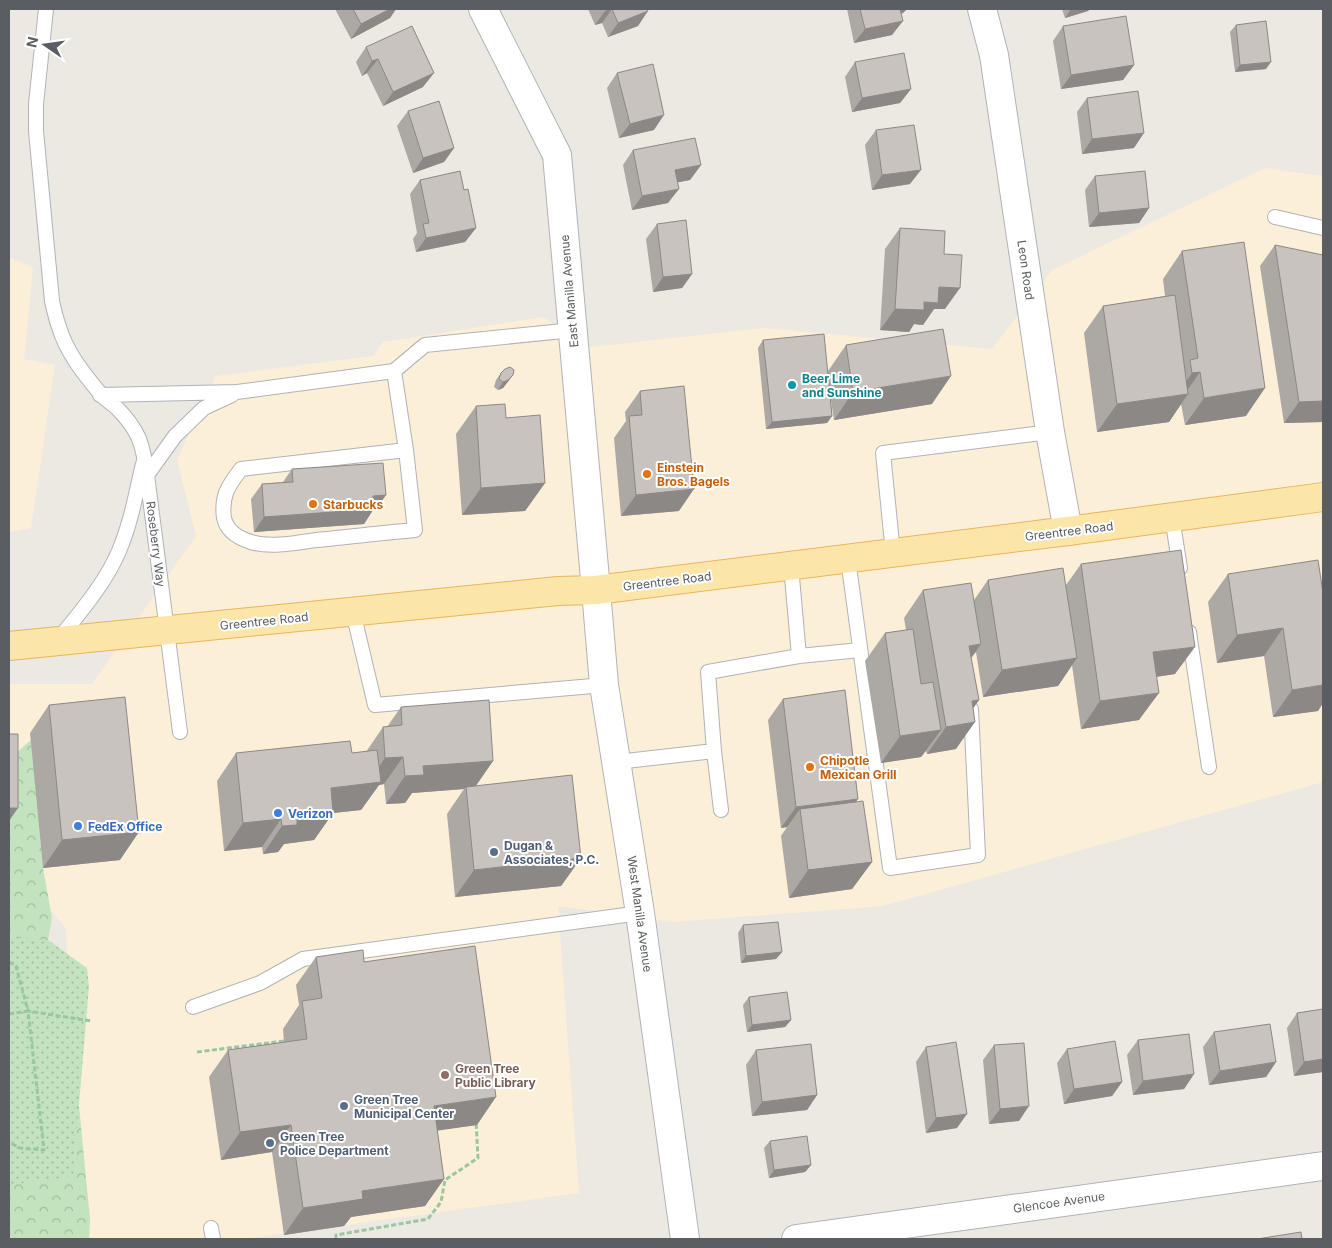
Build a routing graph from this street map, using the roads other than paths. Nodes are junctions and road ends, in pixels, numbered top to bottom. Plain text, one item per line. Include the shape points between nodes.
1 (46, 9) edge
2 (483, 9) edge
3 (982, 9) edge
4 (1275, 217) dead end
5 (1323, 228) edge
6 (573, 330) junction
7 (394, 371) junction
8 (237, 392) junction
9 (100, 395) junction
10 (1050, 432) junction
11 (406, 450) junction
12 (145, 456) junction
13 (147, 475) junction
14 (1323, 497) edge
15 (1172, 517) junction
16 (1068, 531) junction
17 (893, 553) junction
18 (848, 559) junction
19 (791, 566) junction
20 (1182, 583) edge
21 (596, 590) junction
22 (354, 612) junction
23 (1188, 622) edge
24 (167, 631) junction
25 (56, 642) junction
26 (9, 646) edge
27 (860, 650) junction
28 (799, 656) junction
29 (604, 685) junction
30 (970, 699) edge
31 (180, 732) dead end
32 (714, 751) junction
33 (617, 762) junction
34 (1209, 767) dead end
35 (721, 810) dead end
36 (640, 913) junction
37 (193, 1007) dead end
38 (1323, 1166) edge
39 (684, 1239) edge
40 (796, 1239) edge

1 - 9 lane, Roseberry Way via 36,131 52,301 68,348
2 - 6 street, East Manilla Avenue via 557,155
3 - 10 street, Leon Road via 994,55
4 - 5 lane
6 - 7 lane via 426,345
6 - 21 street, East Manilla Avenue
7 - 8 lane
7 - 11 lane
8 - 9 lane
8 - 13 lane via 204,408 175,436
9 - 12 lane, Roseberry Way via 131,425 141,441
10 - 16 street, Leon Road
10 - 17 lane via 883,454
11 - 11 lane via 241,470 223,498 225,522 230,531 241,538 268,544 414,530
12 - 13 lane, Roseberry Way
12 - 25 lane via 119,552 94,594
13 - 24 lane, Roseberry Way
14 - 15 main road, Greentree Road
15 - 16 main road, Greentree Road
15 - 20 lane
16 - 17 main road, Greentree Road
17 - 18 main road, Greentree Road
18 - 19 main road, Greentree Road
18 - 27 lane
19 - 21 main road, Greentree Road
19 - 28 lane
21 - 22 main road, Greentree Road
21 - 29 street, West Manilla Avenue
22 - 24 main road, Greentree Road
22 - 29 lane via 375,705
23 - 34 lane
24 - 25 main road, Greentree Road
24 - 31 lane, Roseberry Way
25 - 26 main road, Greentree Road
27 - 28 lane
27 - 30 lane via 890,868 978,855
28 - 32 lane via 708,672
29 - 33 street, West Manilla Avenue
32 - 33 lane
32 - 35 lane
33 - 36 street, West Manilla Avenue
36 - 37 lane via 303,959 260,983
36 - 39 street, West Manilla Avenue
38 - 40 street, Glencoe Avenue

